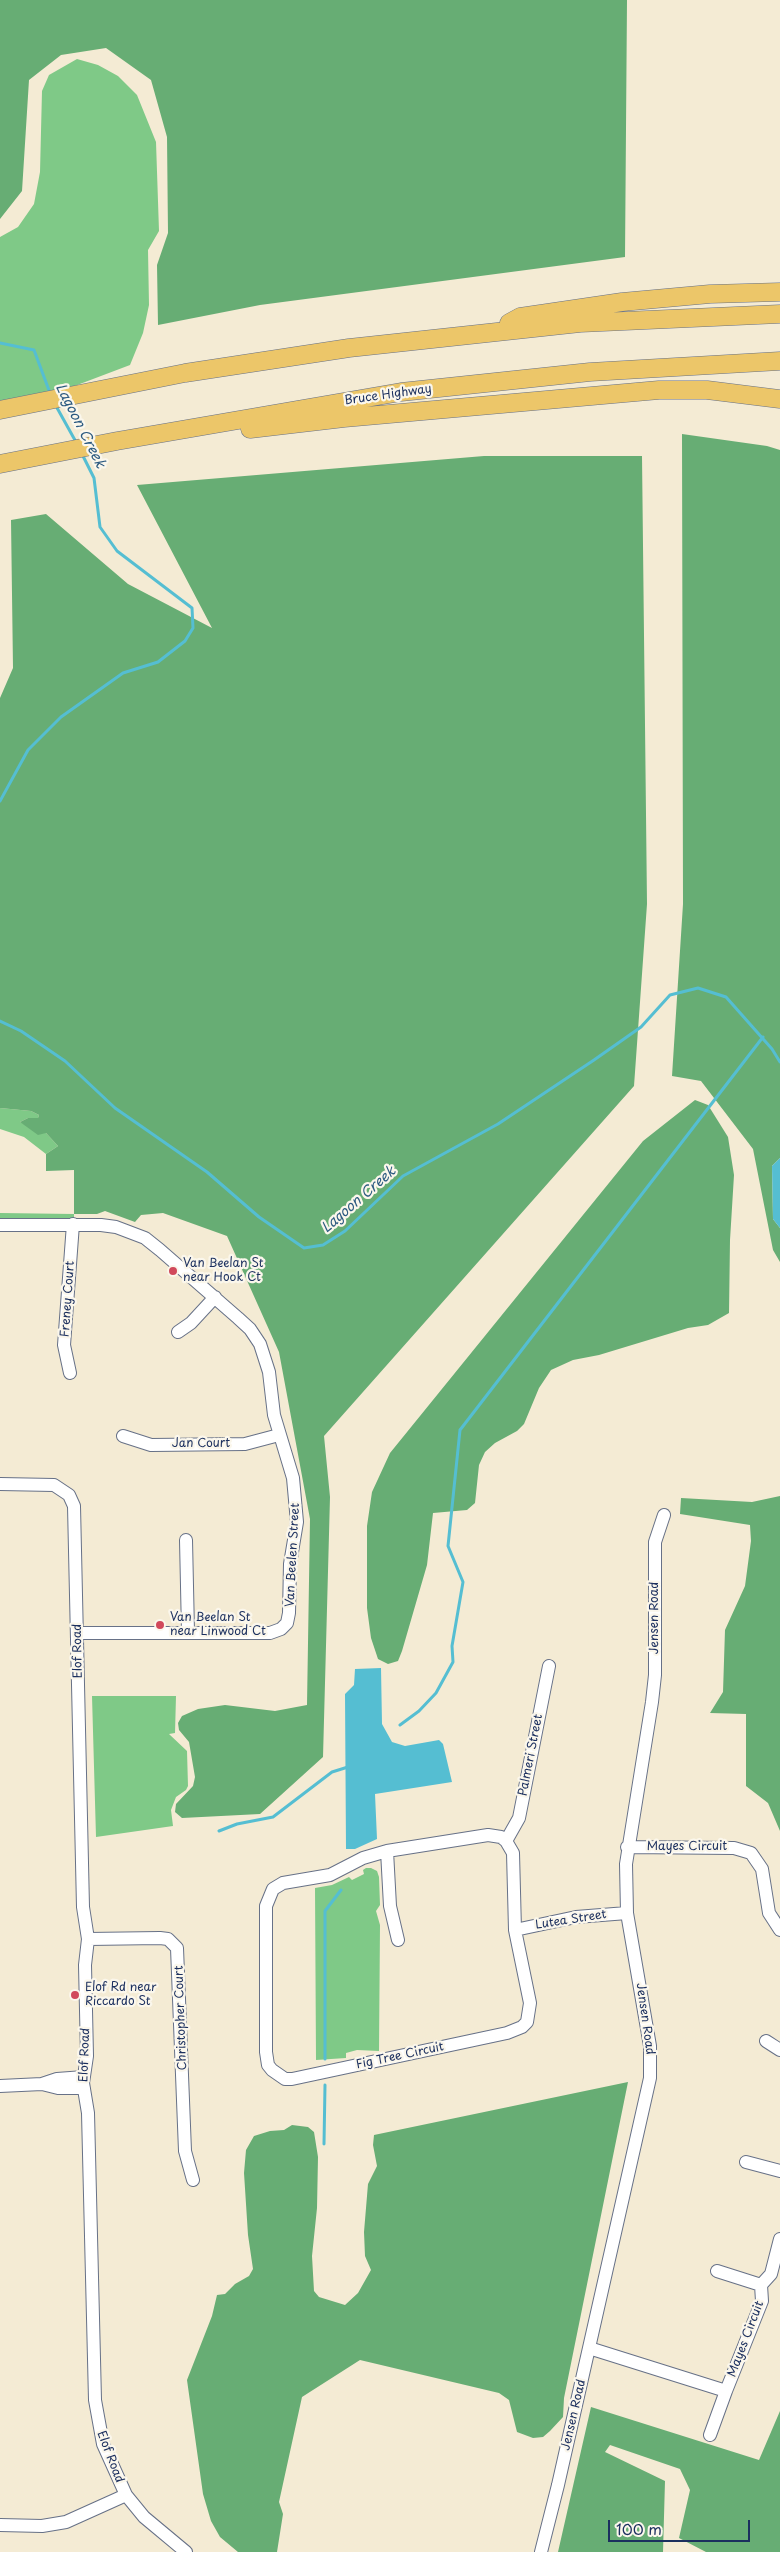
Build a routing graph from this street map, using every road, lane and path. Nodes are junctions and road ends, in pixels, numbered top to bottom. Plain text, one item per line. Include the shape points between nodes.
1 (780, 292) edge
2 (780, 314) edge
3 (495, 331) junction
4 (780, 361) edge
5 (752, 395) junction
6 (780, 399) edge
7 (780, 406) edge
8 (2, 409) edge
9 (117, 441) junction
10 (4, 463) edge
11 (73, 1224) junction
12 (0, 1225) edge
13 (215, 1297) junction
14 (178, 1332) dead end
15 (70, 1373) dead end
16 (279, 1435) junction
17 (123, 1436) dead end
18 (0, 1484) edge
19 (664, 1515) dead end
20 (186, 1540) dead end
21 (188, 1632) junction
22 (78, 1633) junction
23 (548, 1666) dead end
24 (506, 1841) junction
25 (627, 1847) junction
26 (387, 1851) junction
27 (627, 1913) junction
28 (515, 1930) junction
29 (780, 1930) edge
30 (88, 1939) junction
31 (398, 1940) dead end
32 (766, 2041) dead end
33 (780, 2050) edge
34 (84, 2083) junction
35 (0, 2086) edge
36 (746, 2162) dead end
37 (780, 2171) edge
38 (193, 2180) dead end
39 (780, 2239) edge
40 (717, 2271) dead end
41 (761, 2285) junction
42 (589, 2348) junction
43 (726, 2391) junction
44 (710, 2435) dead end
45 (126, 2495) junction
46 (0, 2526) edge
47 (178, 2547) edge
48 (540, 2550) edge
49 (186, 2552) edge

1 - 3 highway via 710,294 587,306 520,317
2 - 3 highway via 657,318
3 - 8 highway via 256,362
4 - 9 highway, Bruce Highway via 590,372 420,390
5 - 6 highway
5 - 7 highway
5 - 9 highway via 706,390 659,390 306,422 180,440
9 - 10 highway, Bruce Highway
11 - 12 street, Van Beelen Street
11 - 13 street, Van Beelen Street via 116,1227 144,1238
11 - 15 street, Freney Court via 64,1345
13 - 14 street
13 - 16 street, Van Beelen Street via 260,1344 269,1372
16 - 17 street, Jan Court via 245,1444 151,1445
16 - 21 street, Van Beelen Street via 293,1478 297,1522 290,1564 287,1623 281,1630 270,1633
18 - 22 street, Elof Road via 54,1485 64,1490 72,1500
19 - 25 street, Jensen Road via 655,1542 655,1676
20 - 21 street
21 - 22 street, Van Beelen Street
22 - 30 street, Elof Road via 83,1907
23 - 24 street, Palmeri Street via 519,1818
24 - 26 street, Fig Tree Circuit via 488,1836
24 - 28 street, Fig Tree Circuit via 513,1853
25 - 27 street, Jensen Road
25 - 29 street, Mayes Circuit via 734,1848 751,1853 762,1869 769,1913
26 - 28 street, Fig Tree Circuit via 363,1858 322,1878 282,1883 269,1894 266,1906 266,2052 268,2065 277,2075 292,2079 507,2033 522,2027 527,2022 530,2003
26 - 31 street via 390,1906
27 - 28 street, Lutea Street via 576,1917
27 - 42 street, Jensen Road via 648,2031 650,2078
30 - 34 street, Elof Road
30 - 38 street, Christopher Court via 160,1938 168,1939 178,1948 184,2151
32 - 33 street
34 - 35 street via 58,2088 42,2084
34 - 45 street, Elof Road via 88,2113 95,2400 103,2444
36 - 37 street
39 - 41 street, Mayes Circuit via 771,2274
40 - 41 street
41 - 43 street, Mayes Circuit via 762,2301
42 - 43 street, Mayes Circuit
42 - 48 street, Jensen Road
43 - 44 street
45 - 46 street via 66,2522 42,2526
45 - 47 street, Elof Road via 144,2517
47 - 49 street, Elof Road

